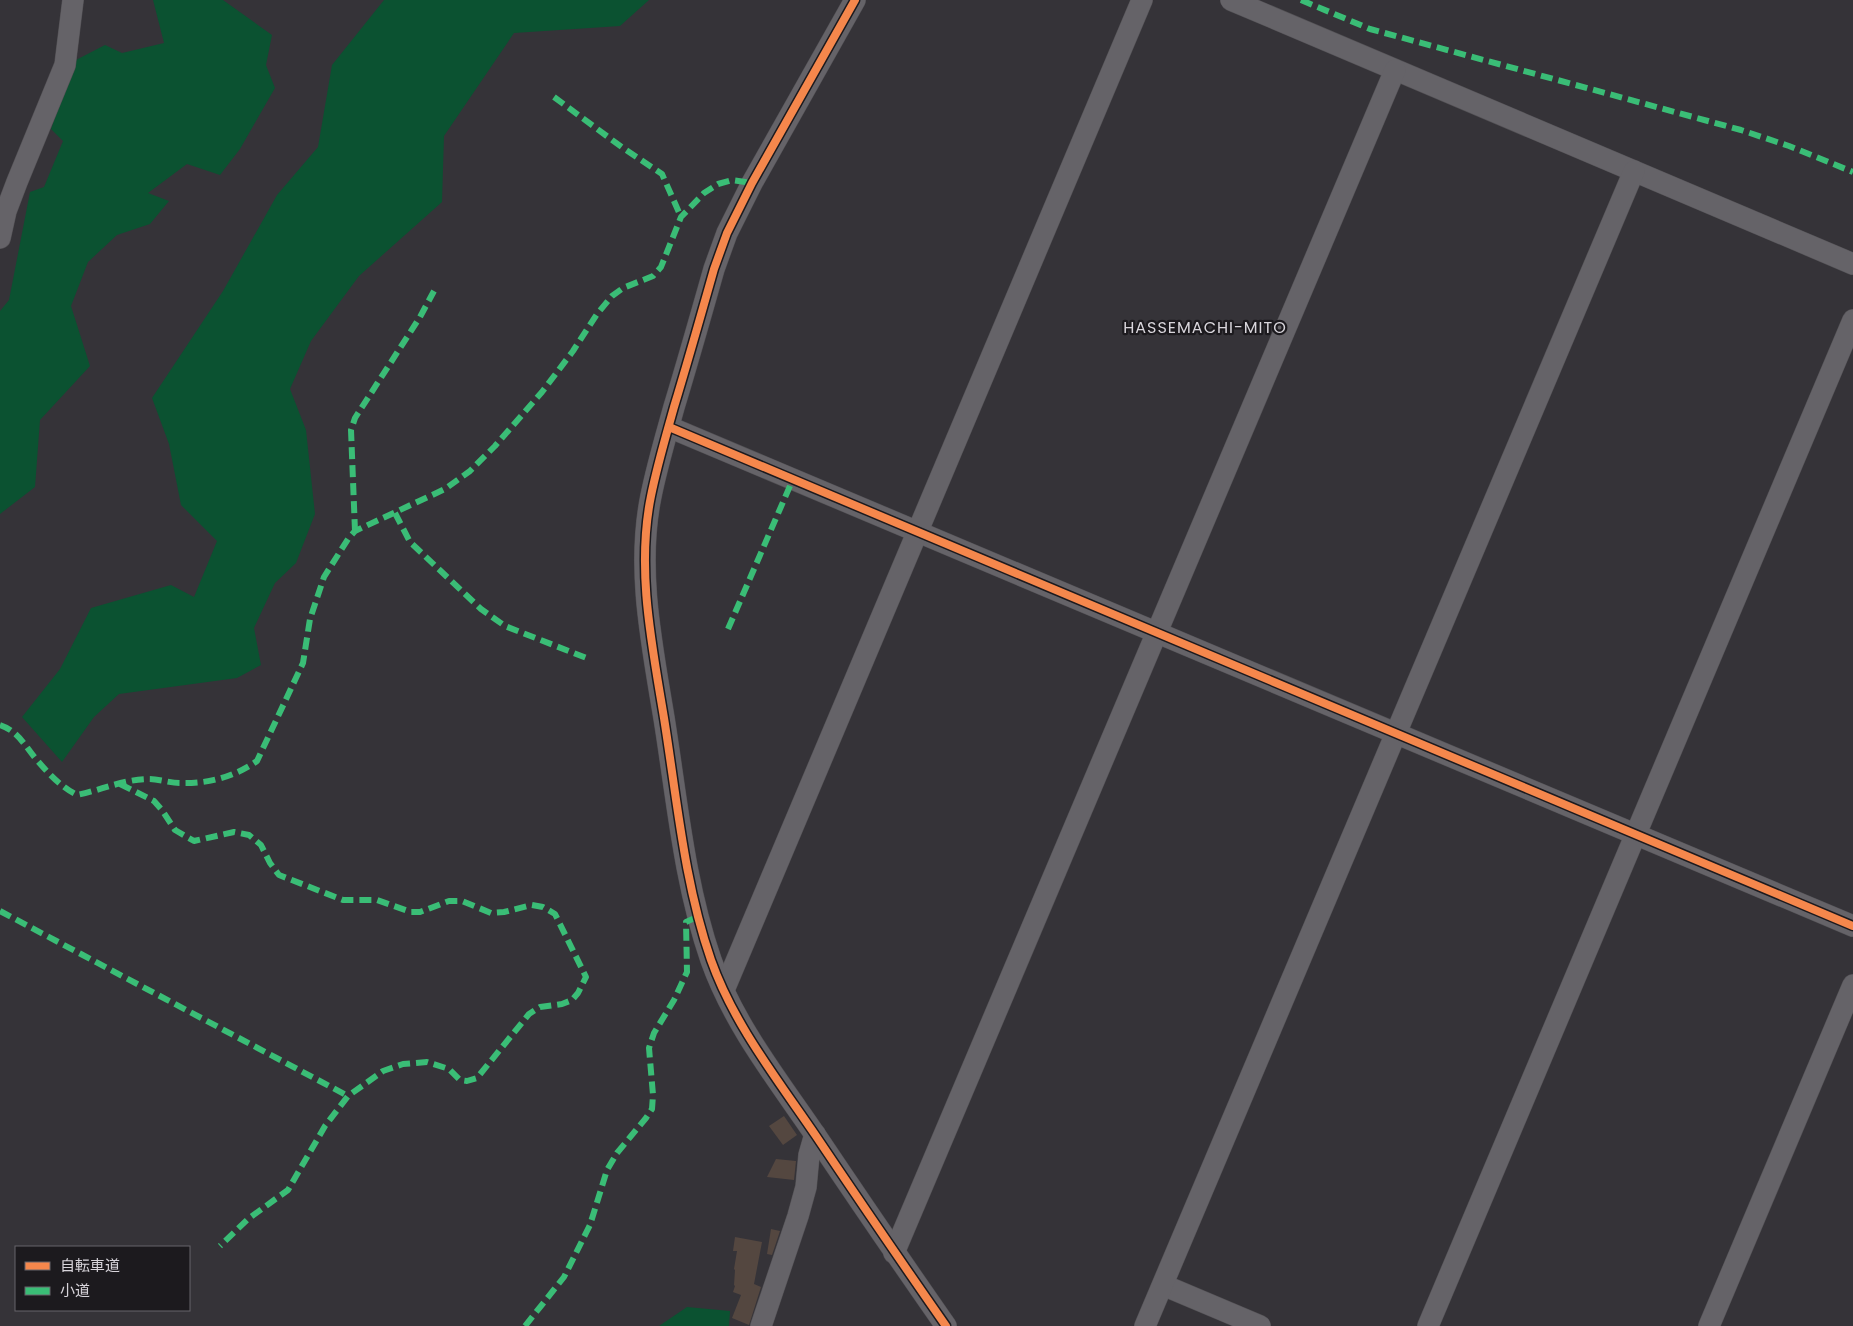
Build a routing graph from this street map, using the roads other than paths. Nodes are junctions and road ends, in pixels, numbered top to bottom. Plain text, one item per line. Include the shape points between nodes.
1 (73, 0) edge
2 (855, 0) edge
3 (1142, 0) edge
4 (1231, 0) edge
5 (1395, 70) junction
6 (1634, 171) junction
7 (0, 238) edge
8 (1853, 264) edge
9 (1853, 320) edge
10 (669, 427) junction
11 (918, 532) junction
12 (1157, 632) junction
13 (1396, 733) junction
14 (1636, 834) junction
15 (1853, 926) edge
16 (1853, 985) edge
17 (724, 990) junction
18 (815, 1134) junction
19 (894, 1253) junction
20 (1163, 1285) junction
21 (761, 1326) edge
22 (946, 1326) edge
23 (1145, 1326) edge
24 (1260, 1326) edge
25 (1428, 1326) edge
26 (1709, 1326) edge

1 - 7 street via 65,65 9,204
2 - 10 street via 727,233
3 - 11 street
4 - 5 street
5 - 6 street
5 - 12 street
6 - 8 street
6 - 13 street
9 - 14 street
10 - 11 street
10 - 17 street via 650,497 645,548 646,590 688,869 698,918
11 - 12 street
11 - 17 street
12 - 13 street
12 - 19 street
13 - 14 street
13 - 20 street
14 - 15 street
14 - 25 street
16 - 26 street
17 - 18 street via 767,1067
18 - 19 street
18 - 21 street via 798,1216
19 - 22 street
20 - 23 street
20 - 24 street

